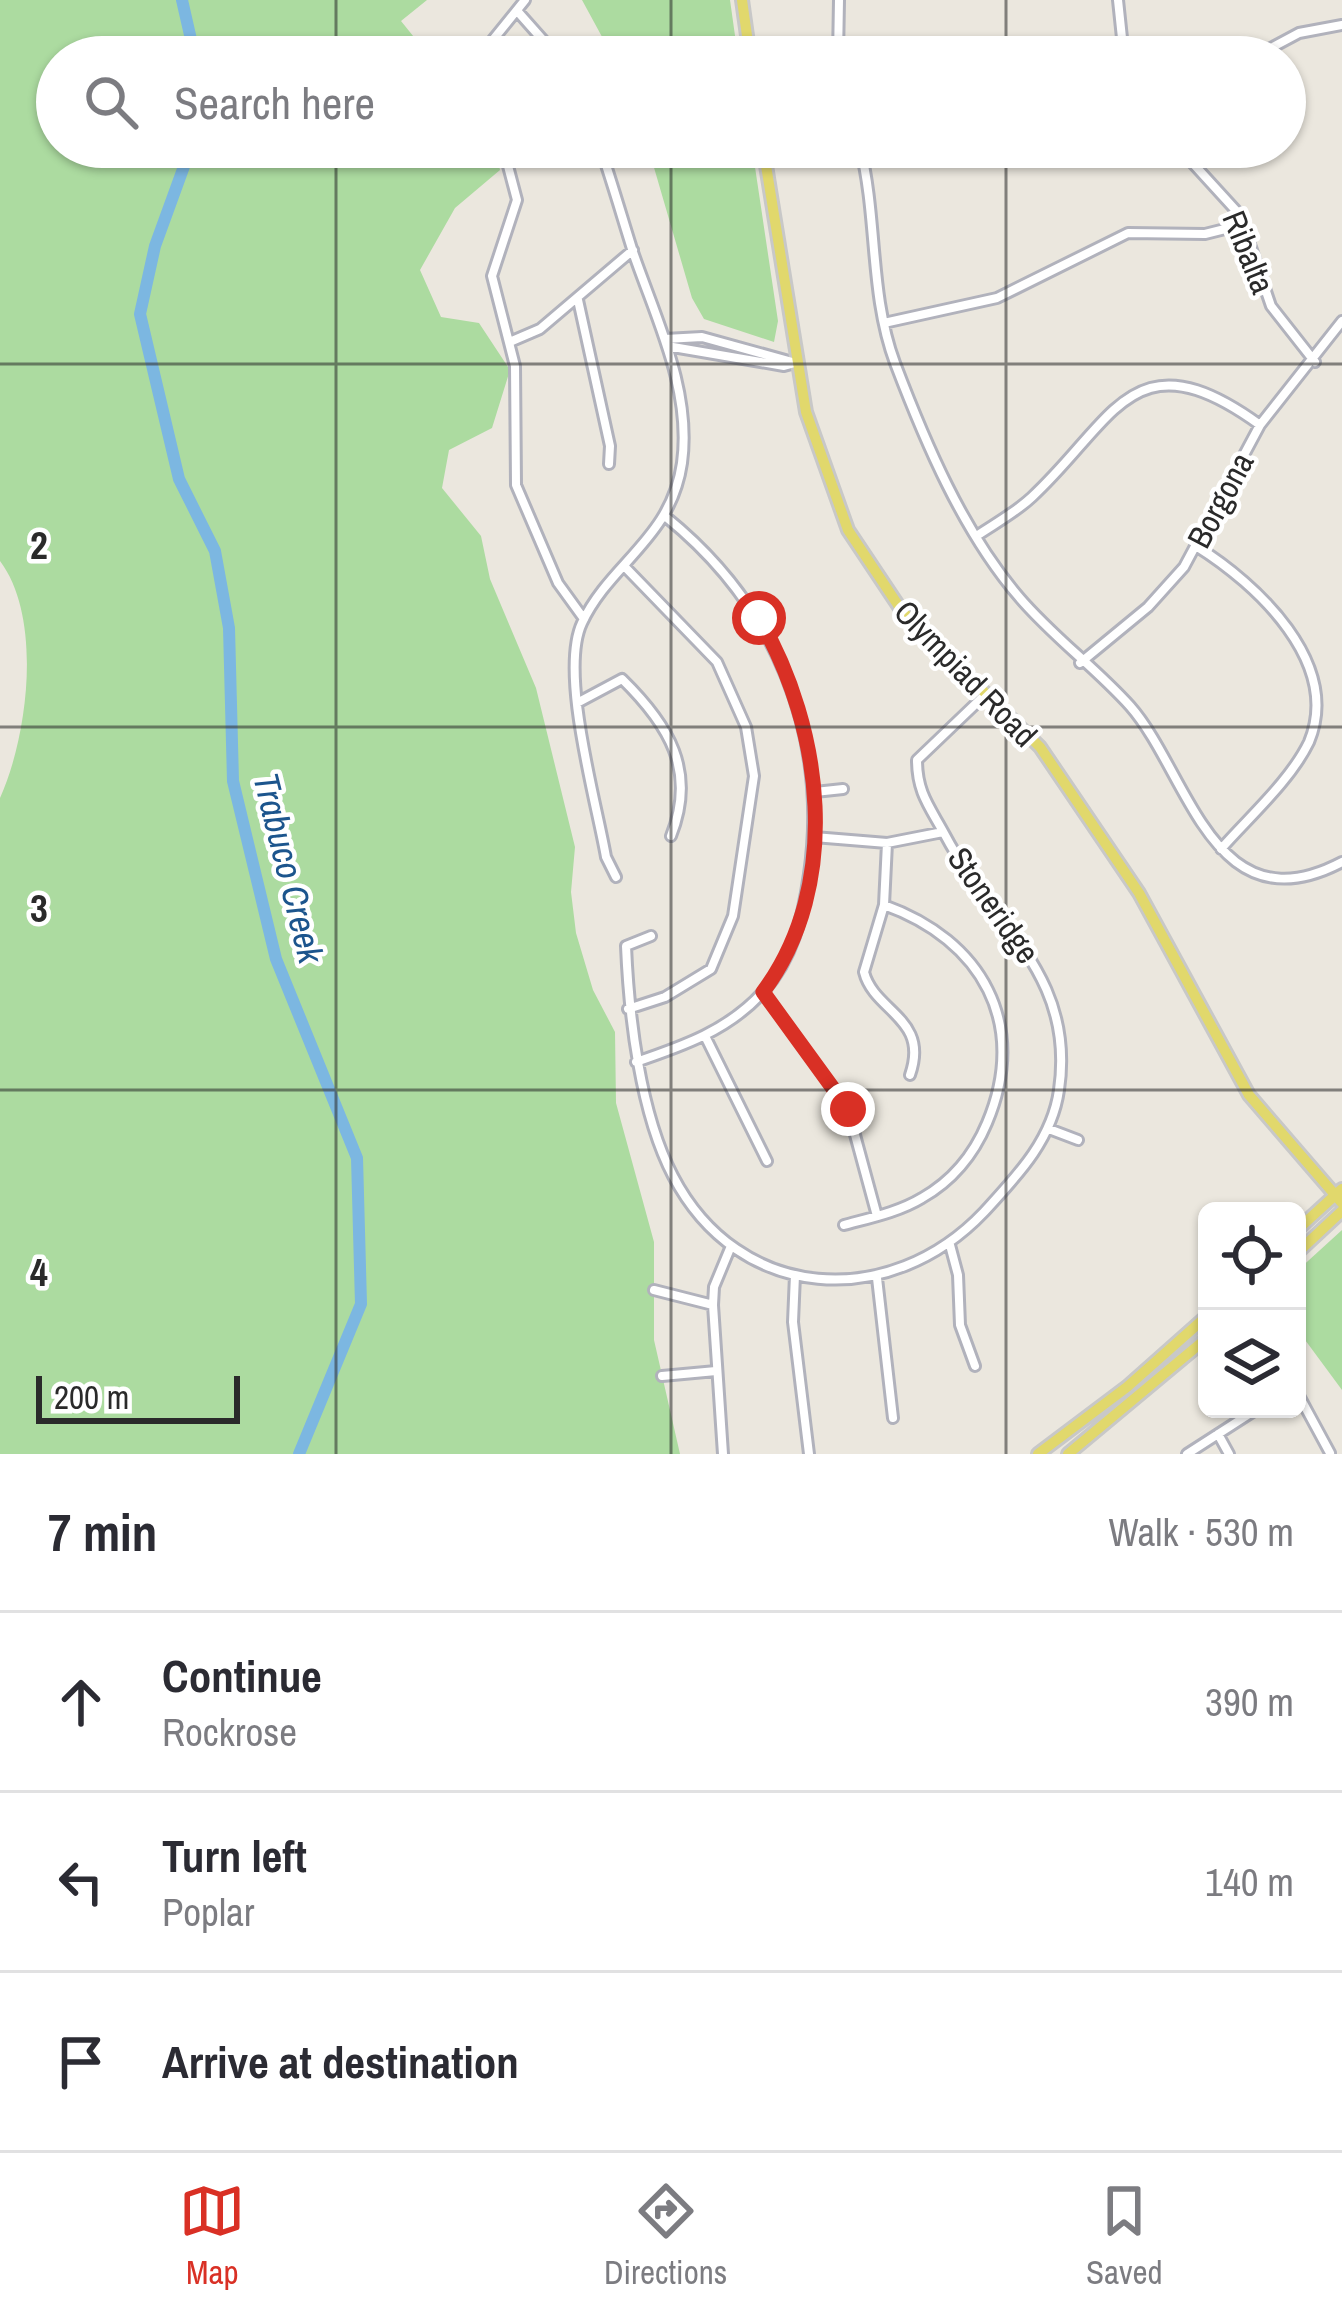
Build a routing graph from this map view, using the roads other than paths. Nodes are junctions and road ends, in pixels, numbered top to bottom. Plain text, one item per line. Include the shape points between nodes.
1 (525, 0) edge
2 (742, 0) edge
3 (839, 0) edge
4 (1118, 0) edge
5 (519, 13) junction
6 (1342, 25) edge
7 (498, 36) edge
8 (539, 36) edge
9 (747, 36) edge
10 (838, 36) edge
11 (1122, 36) edge
12 (1293, 36) edge
13 (509, 168) edge
14 (607, 168) edge
15 (766, 168) edge
16 (866, 168) edge
17 (1196, 168) edge
18 (1245, 224) junction
19 (633, 250) junction
20 (578, 300) junction
21 (1342, 321) edge
22 (884, 322) junction
23 (512, 341) junction
24 (666, 342) junction
25 (796, 362) junction
26 (1315, 362) junction
27 (1260, 425) junction
28 (609, 464) dead end
29 (665, 518) junction
30 (978, 535) junction
31 (1196, 546) junction
32 (626, 568) junction
33 (584, 619) junction
34 (1080, 663) junction
35 (987, 693) junction
36 (577, 703) junction
37 (843, 789) dead end
38 (815, 792) junction
39 (943, 832) junction
40 (671, 836) dead end
41 (814, 837) junction
42 (887, 842) junction
43 (1221, 849) junction
44 (1342, 862) edge
45 (616, 877) dead end
46 (884, 904) junction
47 (651, 936) dead end
48 (763, 992) junction
49 (628, 1009) junction
50 (706, 1036) junction
51 (636, 1062) junction
52 (910, 1076) dead end
53 (1049, 1130) junction
54 (1078, 1140) dead end
55 (767, 1161) dead end
56 (1340, 1200) edge
57 (877, 1216) junction
58 (1306, 1224) edge
59 (844, 1225) dead end
60 (1306, 1242) edge
61 (950, 1245) junction
62 (731, 1246) junction
63 (795, 1275) junction
64 (877, 1278) junction
65 (654, 1290) dead end
66 (713, 1305) junction
67 (1198, 1324) edge
68 (1198, 1346) edge
69 (975, 1366) dead end
70 (716, 1371) junction
71 (662, 1376) dead end
72 (1306, 1409) edge
73 (893, 1418) dead end
74 (1243, 1418) edge
75 (1218, 1434) junction
76 (1062, 1438) junction
77 (1072, 1453) edge
78 (1330, 1453) edge
79 (723, 1454) edge
80 (809, 1454) edge
81 (1038, 1454) edge
82 (1187, 1454) edge
83 (1229, 1454) edge

1 - 5 street
2 - 9 main road
3 - 10 street
4 - 11 street
5 - 7 street
5 - 8 street
6 - 12 street
13 - 23 street via 517,200 492,276
14 - 19 street
15 - 25 main road, Olympiad Road
16 - 22 street
17 - 18 street, Ribalta
18 - 22 street via 1205,234 1128,233 997,298
18 - 26 street, Ribalta via 1270,306
19 - 20 street
19 - 24 street
20 - 23 street
20 - 28 street
21 - 26 street, Borgona
22 - 30 street via 923,427
23 - 33 street via 516,485 558,583
24 - 25 street
24 - 29 street via 685,419
25 - 35 main road, Olympiad Road via 812,437 848,530 902,611
26 - 27 street, Borgona
27 - 30 street via 1197,388 1133,395 1096,422 1033,496
27 - 31 street, Borgona
29 - 32 street
29 - 38 street via 770,637 809,741
30 - 34 street via 1016,593
31 - 34 street, Borgona via 1167,588
31 - 43 street via 1257,592 1310,659 1319,689 1307,747
32 - 33 street
32 - 49 street via 716,662 746,728 754,776 733,916 711,969
33 - 36 street via 574,645
34 - 43 street via 1135,713 1196,821
35 - 39 street, Stoneridge via 917,760 917,788
35 - 56 main road, Olympiad Road via 1040,747 1139,893 1249,1096
36 - 40 street via 622,679 656,712 682,763 683,807
36 - 45 street
37 - 38 street
38 - 41 street
39 - 42 street
39 - 53 street, Stoneridge via 982,899 1016,932 1048,982 1061,1038
41 - 42 street
41 - 48 street via 797,933
42 - 46 street
43 - 44 street via 1246,867 1290,878
46 - 52 street via 864,972 908,1029
46 - 57 street via 939,931 964,955 1001,1021 1004,1067 966,1160 923,1198
47 - 49 street, Stoneridge via 626,946
48 - 50 street
48 - 57 street via 848,1109
49 - 51 street, Stoneridge
50 - 51 street
50 - 55 street
51 - 62 street, Stoneridge via 671,1174
53 - 54 street
53 - 61 street, Stoneridge
56 - 58 main road
56 - 60 main road
57 - 59 street
61 - 64 street, Stoneridge
61 - 69 street via 960,1325
62 - 63 street, Stoneridge
62 - 66 street
63 - 64 street, Stoneridge
63 - 80 street
64 - 73 street
65 - 66 street
66 - 70 street
67 - 76 main road
68 - 77 main road
70 - 71 street
70 - 79 street
72 - 78 street
74 - 75 street
75 - 82 street
75 - 83 street
76 - 77 main road
76 - 81 main road

